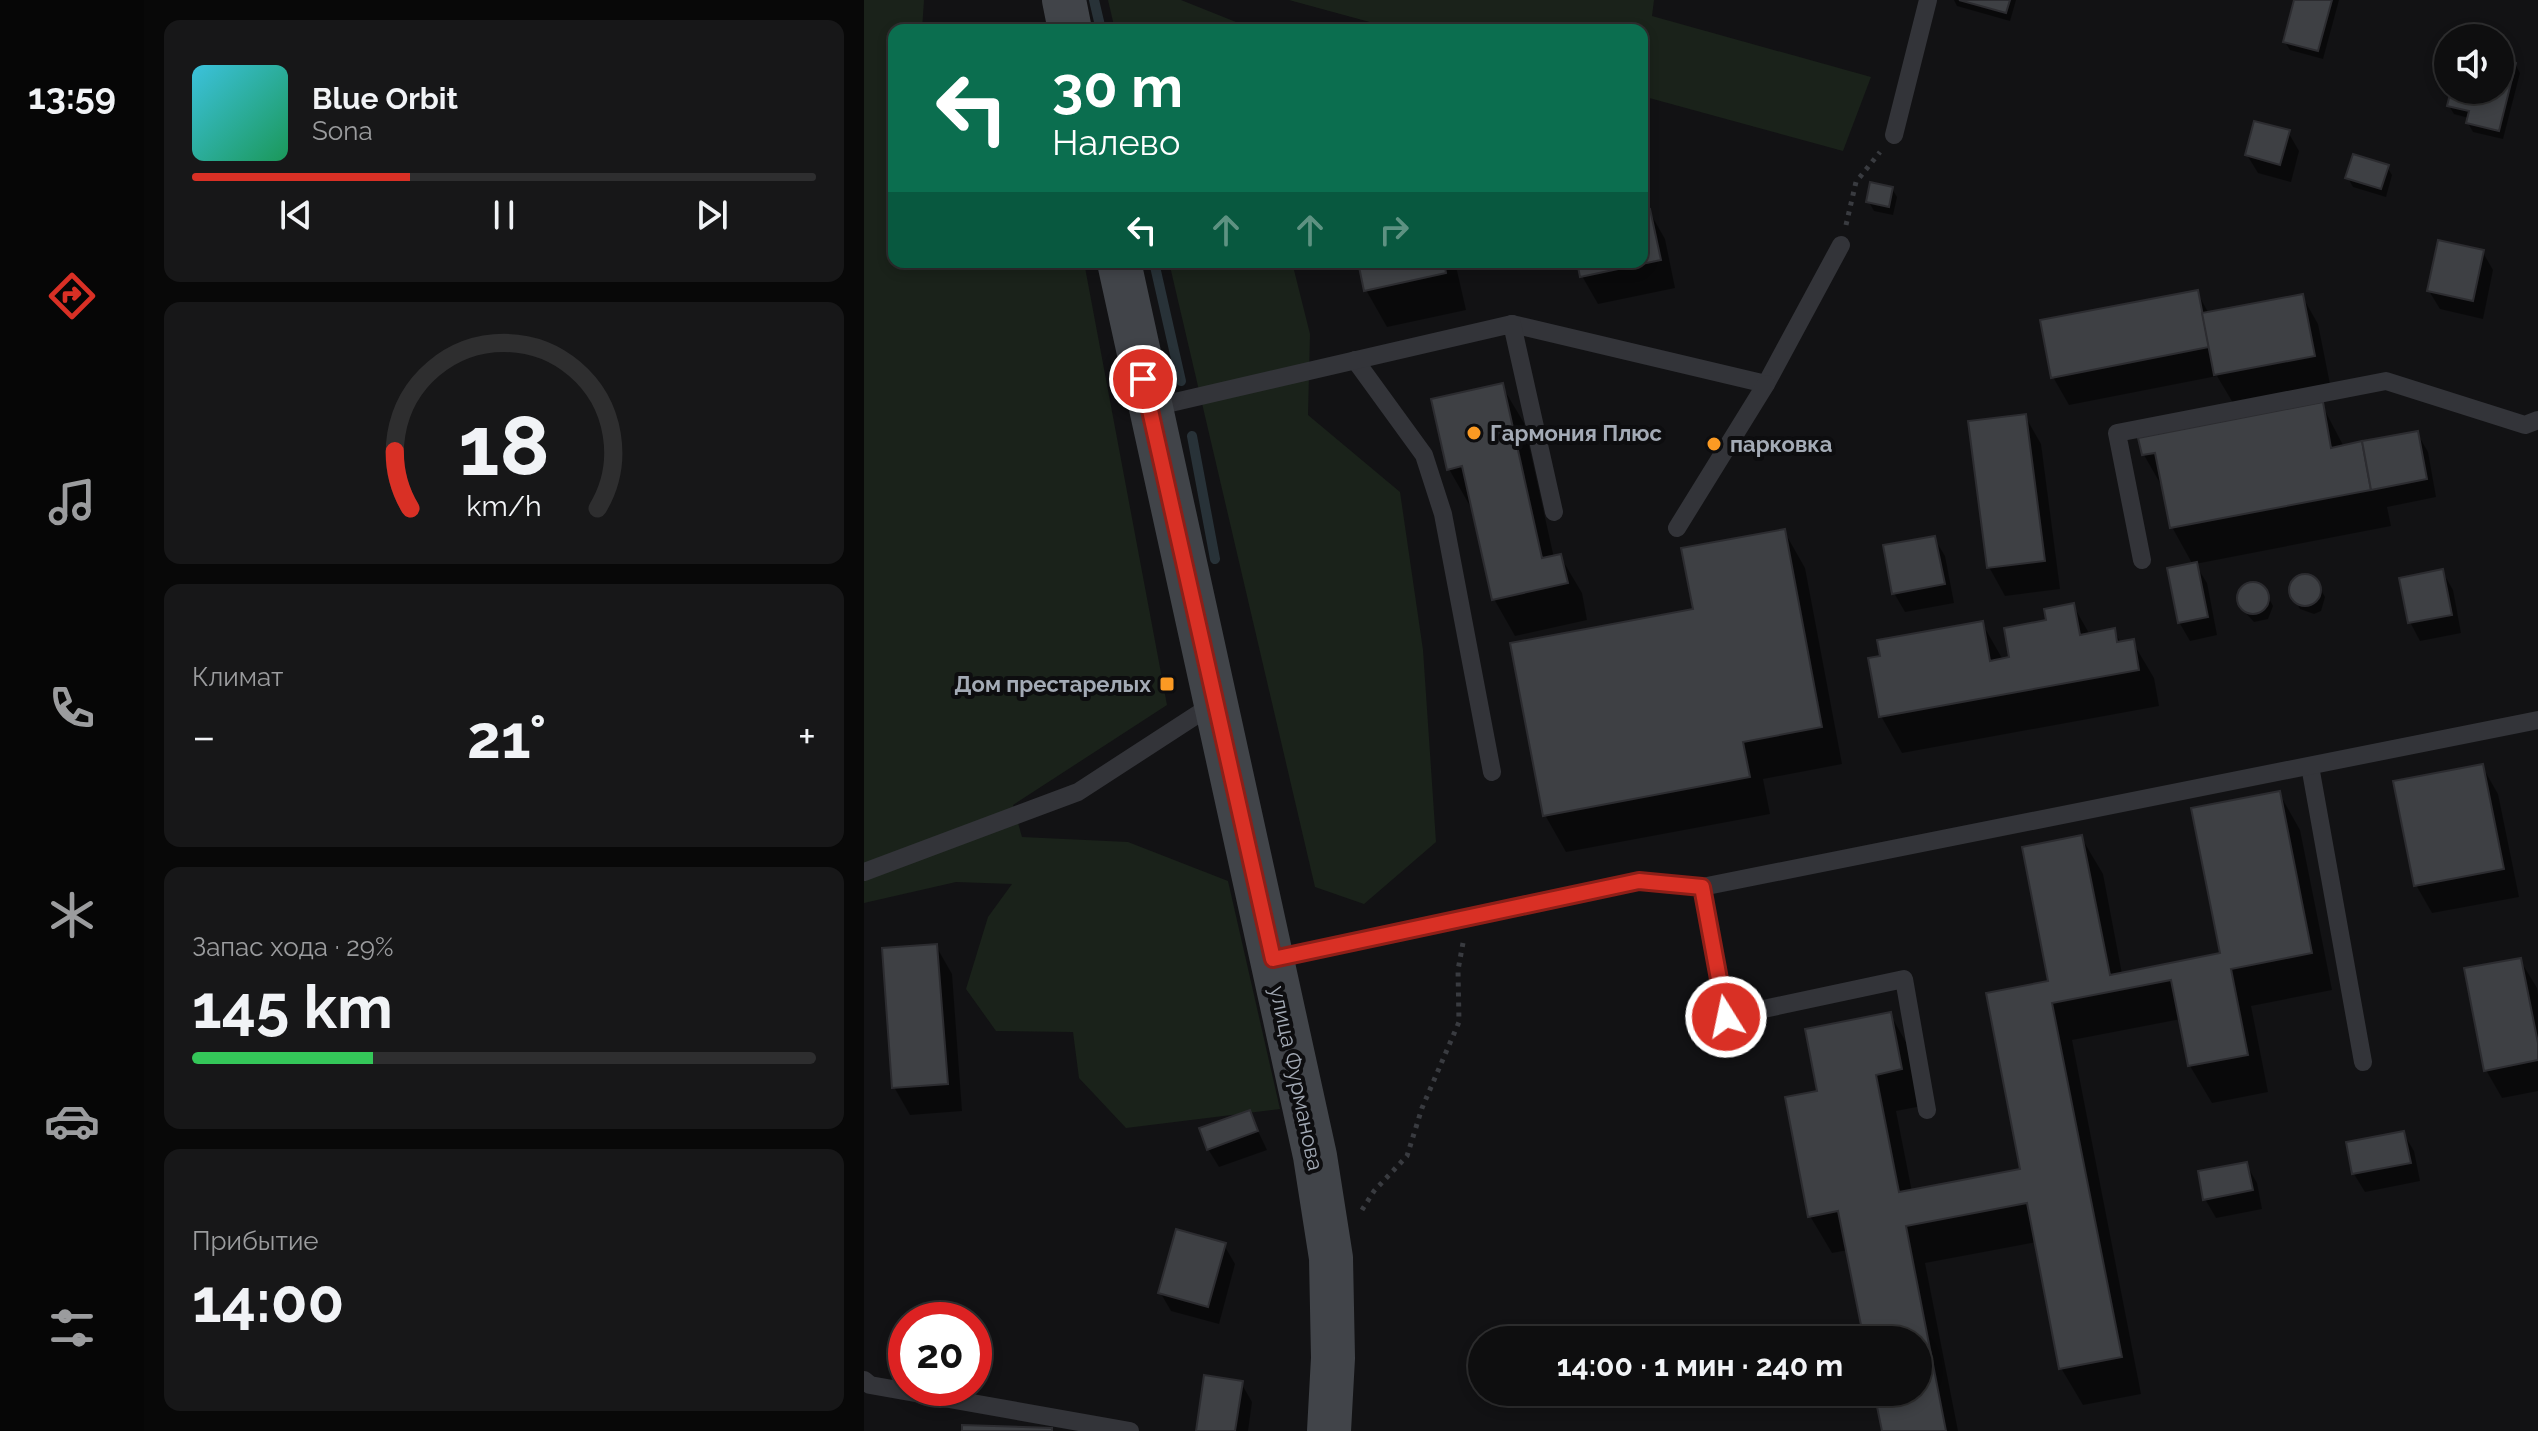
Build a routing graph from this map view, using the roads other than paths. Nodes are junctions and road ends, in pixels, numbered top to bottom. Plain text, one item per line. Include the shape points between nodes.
1 (1064, 0) edge
2 (1928, 0) edge
3 (1069, 24) edge
4 (1894, 135) road end
5 (1841, 245) road end
6 (1120, 268) edge
7 (1512, 324) junction
8 (1355, 360) junction
9 (1766, 384) junction
10 (1149, 408) junction
11 (2538, 420) edge
12 (1554, 512) dead end
13 (1677, 528) dead end
14 (2142, 560) dead end
15 (1215, 703) junction
16 (2538, 720) edge
17 (2310, 766) junction
18 (1492, 772) dead end
19 (864, 872) edge
20 (1702, 887) junction
21 (1273, 959) junction
22 (2363, 1062) dead end
23 (1927, 1110) dead end
24 (864, 1380) edge
25 (1130, 1431) edge
26 (1329, 1431) edge

1 - 3 main road
2 - 4 lane
5 - 9 lane
6 - 10 main road, улица Фурманова
7 - 8 lane
7 - 9 lane
7 - 12 lane
8 - 10 lane
8 - 18 lane via 1424,455 1443,514
9 - 13 lane
10 - 15 main road, улица Фурманова
11 - 14 lane via 2525,425 2386,381 2117,433
15 - 19 lane via 1078,792
15 - 21 main road, улица Фурманова
16 - 17 lane
17 - 20 lane
17 - 22 lane
20 - 21 lane via 1639,881
20 - 23 lane via 1726,1017 1904,979
21 - 26 main road, улица Фурманова via 1331,1258
24 - 25 lane

